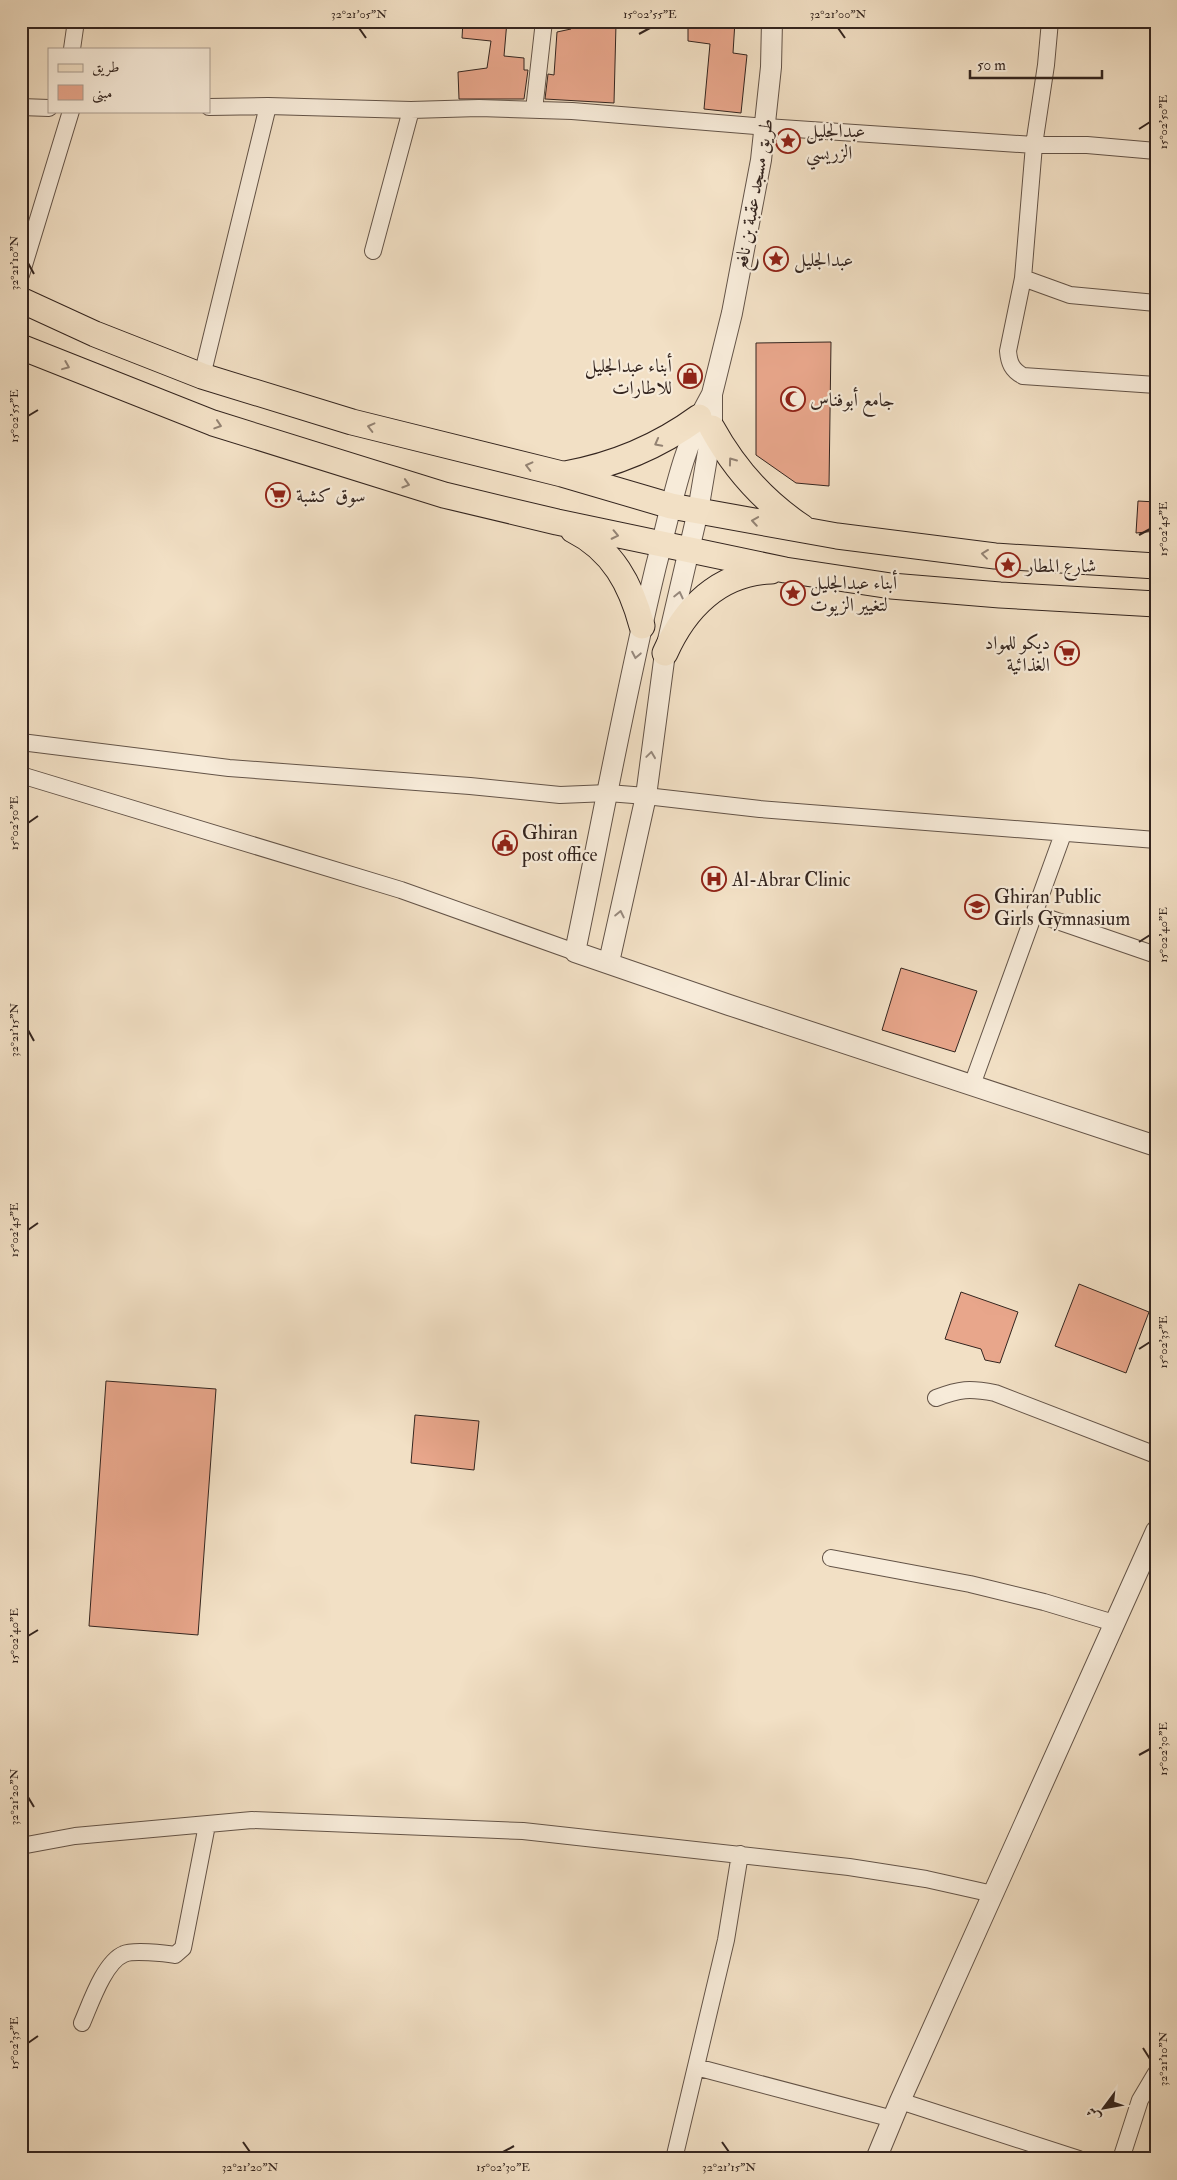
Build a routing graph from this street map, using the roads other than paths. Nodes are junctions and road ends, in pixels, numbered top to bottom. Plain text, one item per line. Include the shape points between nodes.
1 (76, 21) edge
2 (544, 21) edge
3 (772, 21) edge
4 (1050, 21) edge
5 (72, 48) edge
6 (210, 106) edge
7 (268, 106) junction
8 (21, 107) edge
9 (48, 108) edge
10 (411, 110) junction
11 (534, 110) junction
12 (71, 112) edge
13 (766, 127) junction
14 (1034, 145) junction
15 (1156, 152) edge
16 (373, 251) dead end
17 (21, 275) edge
18 (1023, 278) junction
19 (21, 300) edge
20 (1156, 303) edge
21 (21, 347) edge
22 (202, 376) junction
23 (1156, 385) edge
24 (705, 422) junction
25 (562, 474) junction
26 (671, 506) junction
27 (698, 511) junction
28 (557, 522) junction
29 (806, 529) junction
30 (662, 544) junction
31 (689, 550) junction
32 (1156, 566) edge
33 (785, 570) junction
34 (1156, 604) edge
35 (642, 626) junction
36 (666, 654) junction
37 (21, 742) edge
38 (21, 774) edge
39 (608, 794) junction
40 (646, 796) junction
41 (1063, 834) junction
42 (1156, 840) edge
43 (1034, 912) junction
44 (575, 952) junction
45 (1156, 955) edge
46 (609, 962) junction
47 (972, 1085) junction
48 (1156, 1146) edge
49 (936, 1398) dead end
50 (1156, 1455) edge
51 (1156, 1531) edge
52 (831, 1558) dead end
53 (1114, 1623) junction
54 (207, 1825) junction
55 (21, 1846) edge
56 (740, 1854) junction
57 (993, 1894) junction
58 (82, 2023) dead end
59 (696, 2067) junction
60 (1156, 2073) edge
61 (896, 2110) junction
62 (674, 2159) edge
63 (876, 2159) edge
64 (1079, 2159) edge
65 (1120, 2159) edge

1 - 5 street
2 - 11 street
3 - 13 street, طريق مسجد عقبة بن نافع
4 - 14 street
6 - 7 street
7 - 10 street
7 - 22 street
8 - 9 street
10 - 11 street
10 - 16 street
11 - 13 street
12 - 17 street
13 - 14 street
13 - 24 street, طريق مسجد عقبة بن نافع via 732,313
14 - 15 street via 1087,145
14 - 18 street
18 - 20 street via 1070,295
18 - 23 street via 1008,351 1011,366 1016,372 1023,376
19 - 22 main road via 95,334
21 -> 28 main road via 212,423 444,495
25 -> 22 main road via 352,422
24 -> 25 main road via 638,453 604,465
24 - 26 street, طريق مسجد عقبة بن نافع
24 - 27 street, طريق مسجد عقبة بن نافع
29 -> 24 main road via 774,506 745,478
25 - 26 main road
26 - 27 main road
26 - 30 street, طريق مسجد عقبة بن نافع
29 -> 27 main road
27 - 31 street, طريق مسجد عقبة بن نافع
28 -> 30 main road
28 - 35 main road via 583,535 605,552 622,574
32 -> 29 main road via 995,556
30 - 31 main road
30 - 35 street, طريق مسجد عقبة بن نافع
31 - 33 main road
36 -> 31 street, طريق مسجد عقبة بن نافع
33 - 34 main road via 891,586
33 - 36 main road via 741,576 702,598 686,614
35 -> 39 street, طريق مسجد عقبة بن نافع
40 -> 36 street, طريق مسجد عقبة بن نافع
37 - 39 street via 229,768 560,795
38 - 44 street via 401,890
39 - 40 street
39 - 44 street, طريق مسجد عقبة بن نافع
40 - 41 street via 760,809
46 -> 40 street, طريق مسجد عقبة بن نافع
41 - 42 street
41 - 43 street
43 - 45 street
43 - 47 street
44 - 46 street
46 - 47 street
47 - 48 street
49 - 50 street via 958,1390 995,1393
51 - 53 street
52 - 53 street via 970,1584
53 - 57 street
54 - 55 street via 75,1836
54 - 56 street via 295,1820 523,1831
54 - 58 street via 183,1948 175,1954 124,1953 99,1982
56 - 57 street via 849,1866
56 - 59 street via 726,1940
57 - 61 street
59 - 61 street
59 - 62 street
60 - 65 street via 1140,2100
61 - 63 street
61 - 64 street

